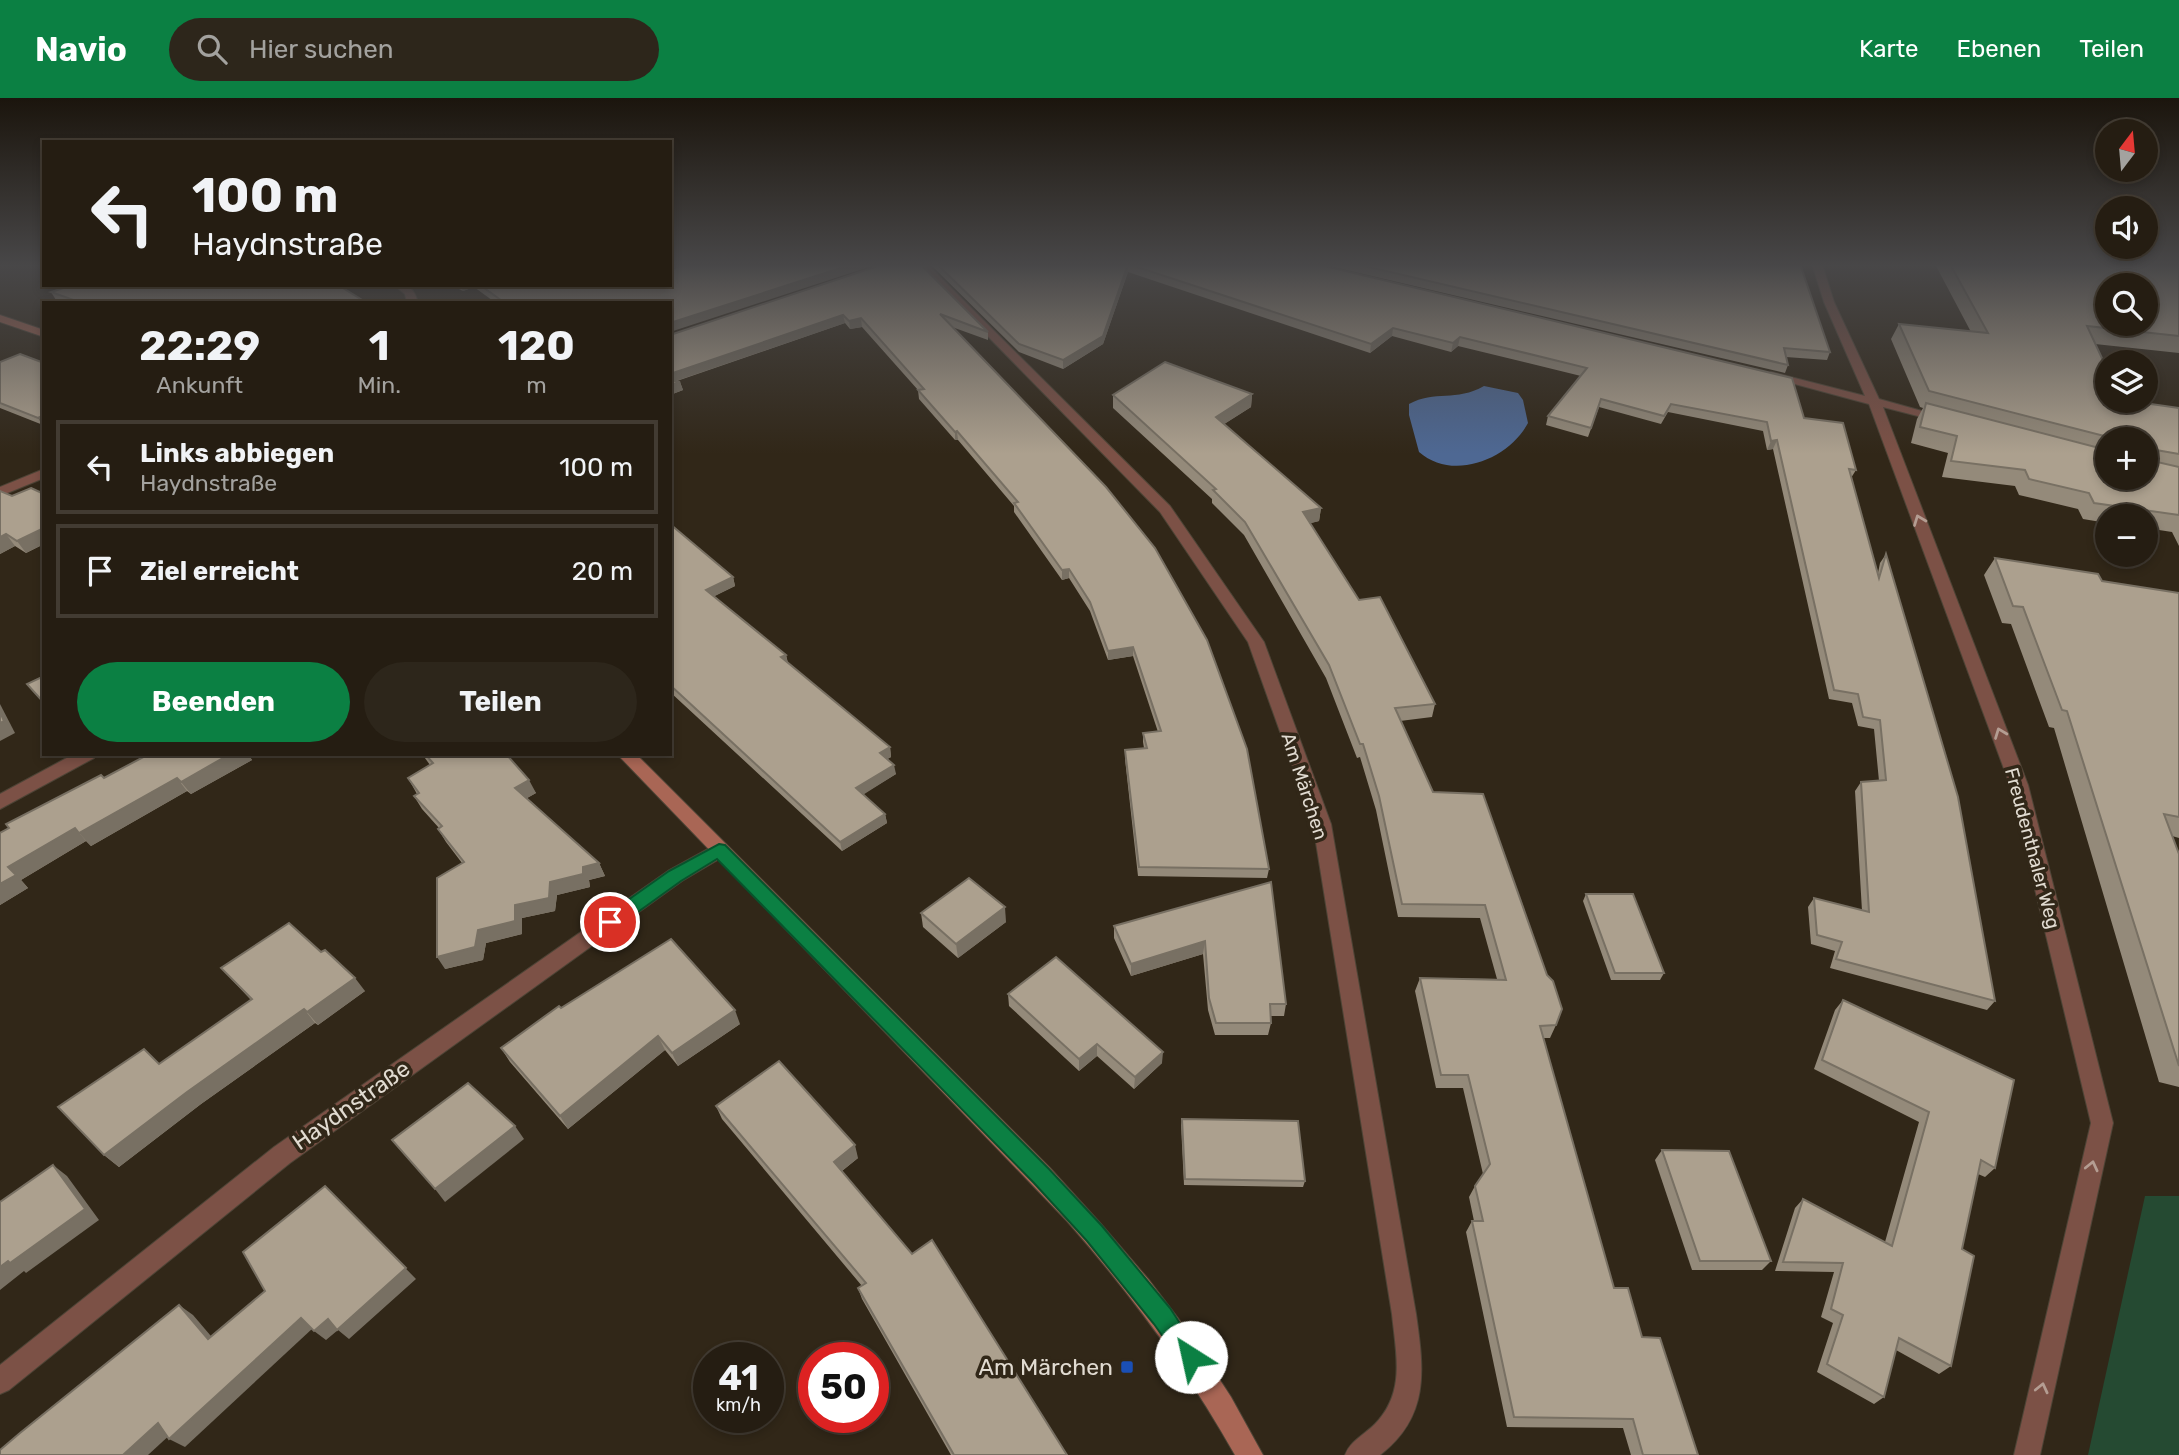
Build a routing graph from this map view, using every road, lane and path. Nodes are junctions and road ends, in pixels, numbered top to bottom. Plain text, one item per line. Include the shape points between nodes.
1 (985, 327) edge
2 (1841, 327) edge
3 (1762, 374) edge
4 (1874, 401) junction
5 (1952, 421) edge
6 (42, 474) edge
7 (0, 492) edge
8 (84, 756) edge
9 (627, 756) edge
10 (0, 802) edge
11 (719, 850) junction
12 (0, 1381) edge
13 (1250, 1455) edge
14 (1358, 1455) edge
15 (2027, 1455) edge

1 - 14 street, Am Märchen via 1165,509 1256,642 1322,824 1410,1378 1396,1424
2 - 4 street, Freudenthaler Weg
3 - 4 street
4 - 5 street
15 -> 4 street, Freudenthaler Weg via 2102,1123 2019,785
6 - 7 street
8 - 10 street
9 - 11 main road
11 - 12 street, Haydnstraße via 675,876 282,1154
11 - 13 main road via 1094,1233 1170,1327

